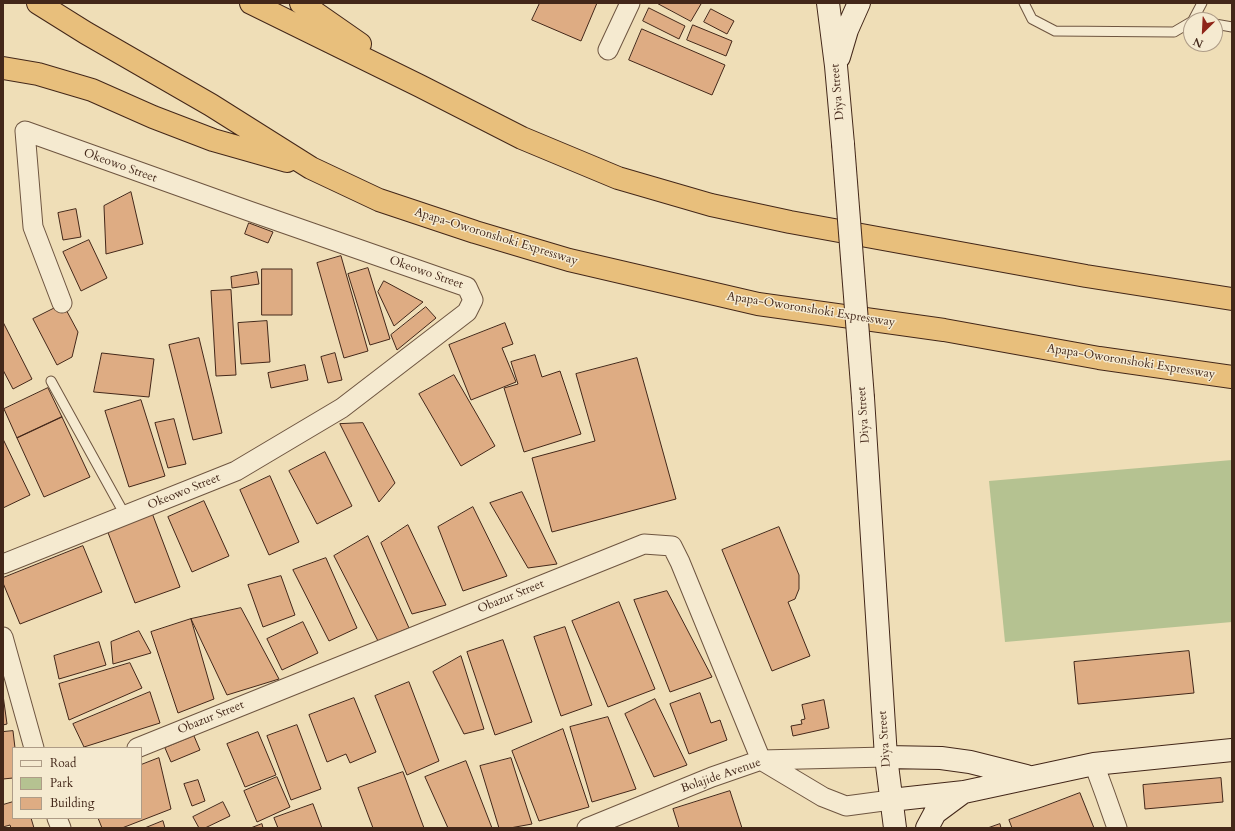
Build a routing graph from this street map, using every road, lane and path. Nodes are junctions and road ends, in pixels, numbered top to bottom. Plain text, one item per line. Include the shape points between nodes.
1 (38, 3) edge
2 (251, 3) edge
3 (301, 3) edge
4 (630, 3) edge
5 (828, 3) edge
6 (859, 3) edge
7 (1024, 3) edge
8 (1202, 3) edge
9 (1197, 12) edge
10 (1183, 27) edge
11 (608, 50) dead end
12 (836, 66) junction
13 (3, 68) edge
14 (420, 86) junction
15 (311, 168) junction
16 (1086, 276) junction
17 (1232, 285) edge
18 (1232, 299) edge
19 (62, 303) dead end
20 (1099, 358) junction
21 (1232, 377) edge
22 (51, 381) dead end
23 (1232, 387) edge
24 (125, 515) junction
25 (3, 564) edge
26 (3, 637) edge
27 (34, 747) edge
28 (139, 747) edge
29 (1232, 750) edge
30 (886, 757) junction
31 (761, 760) junction
32 (1094, 764) junction
33 (1030, 777) junction
34 (964, 792) junction
35 (891, 800) junction
36 (587, 828) edge
37 (895, 828) edge
38 (927, 828) edge
39 (1117, 828) edge

1 - 15 highway via 211,105
2 - 14 highway
3 - 14 highway
4 - 11 street
5 - 12 main road, Diya Street
6 - 12 main road via 847,30
7 - 10 lane via 1032,19 1056,31 1174,32
8 - 9 lane
12 - 30 main road, Diya Street, bridge via 863,398
13 - 15 highway via 38,74 92,90 213,140
14 - 16 highway via 522,138 610,175 711,206
15 - 20 highway, Apapa-Oworonshoki Expressway via 379,200 569,260 758,304 944,330
16 - 17 highway
16 - 18 highway
19 - 24 street, Okeowo Street via 33,227 25,131 468,287 473,300 467,312 342,408 236,471
20 - 21 highway, Apapa-Oworonshoki Expressway
20 - 23 highway
22 - 24 lane
24 - 25 street, Okeowo Street
26 - 27 street
28 - 31 street, Obazur Street via 644,544 672,546
29 - 32 main road
30 - 31 street, Bolajide Avenue
30 - 33 main road via 941,758 970,762
30 - 35 main road, Diya Street
31 - 35 street via 823,797 846,806
31 - 36 street, Bolajide Avenue via 712,777
32 - 33 main road
32 - 39 street
33 - 34 main road
34 - 35 main road
34 - 38 main road via 935,813
35 - 37 main road, Diya Street

